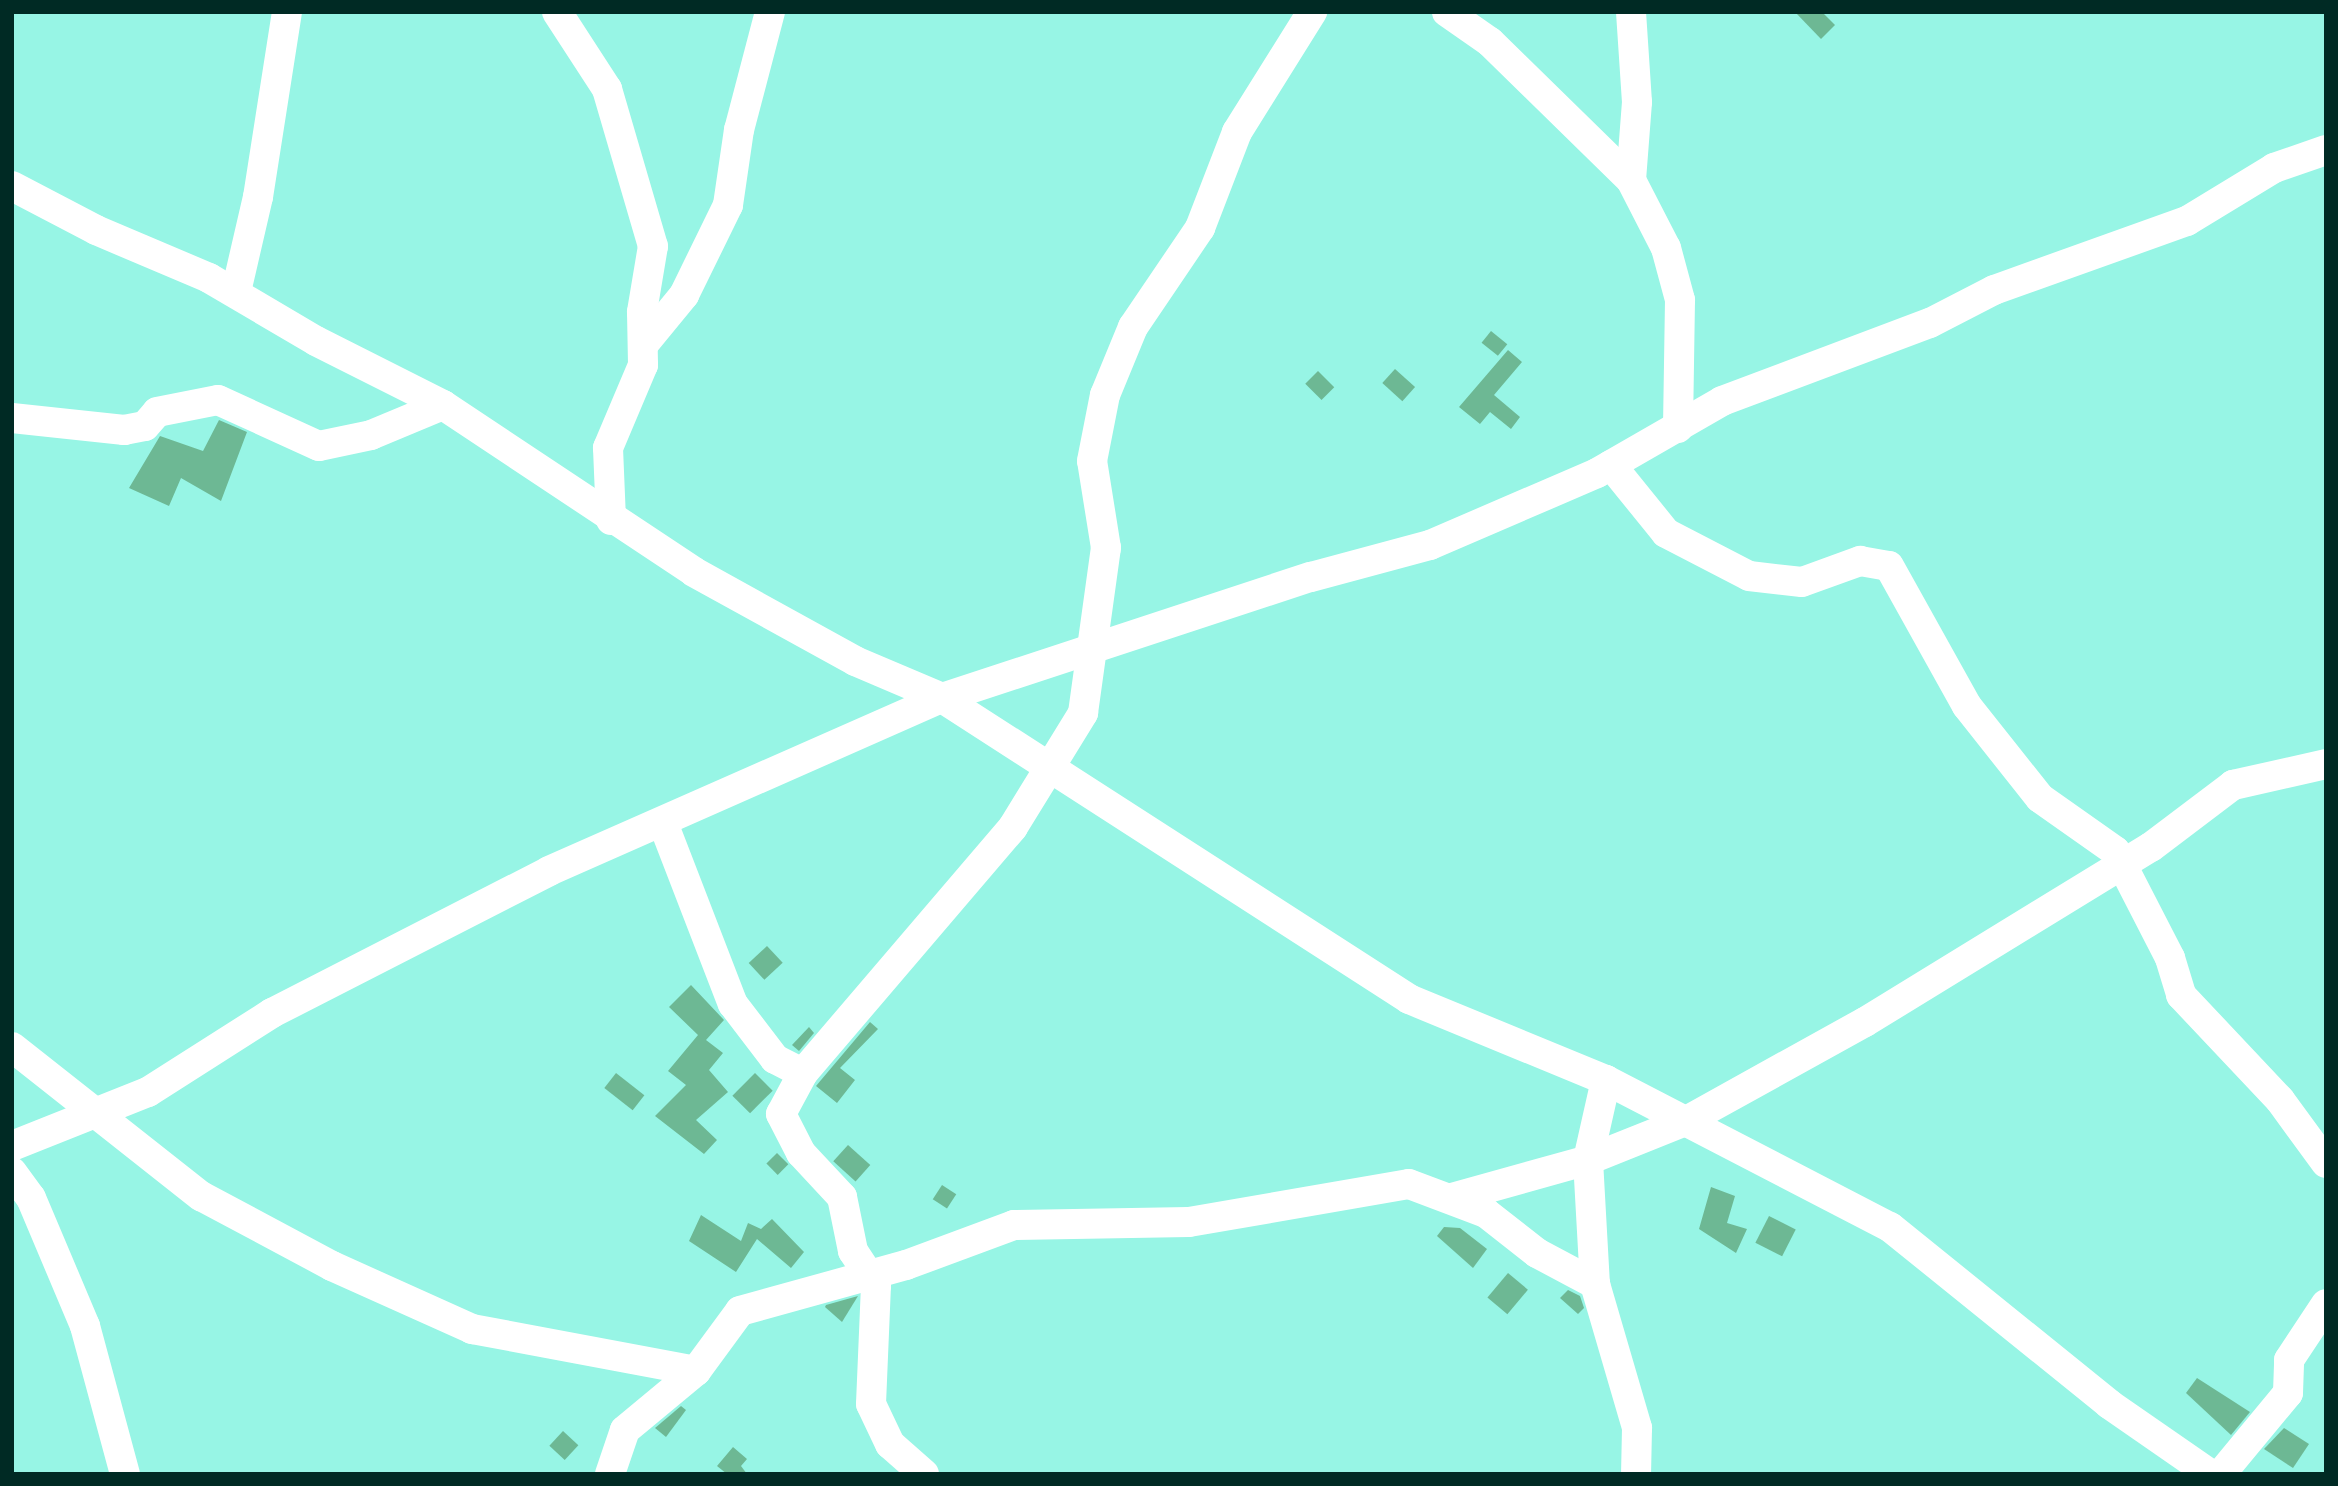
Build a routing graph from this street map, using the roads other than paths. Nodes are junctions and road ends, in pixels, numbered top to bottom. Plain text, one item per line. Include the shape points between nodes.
1 (287, 12) edge
2 (557, 12) edge
3 (770, 12) edge
4 (1312, 12) edge
5 (1447, 12) edge
6 (1631, 12) edge
7 (2326, 150) edge
8 (1631, 180) junction
9 (12, 186) edge
10 (236, 292) junction
11 (643, 345) junction
12 (443, 405) junction
13 (12, 418) edge
14 (1678, 428) junction
15 (1611, 465) junction
16 (611, 520) junction
17 (1090, 650) junction
18 (942, 698) junction
19 (2326, 764) edge
20 (1051, 766) junction
21 (663, 823) junction
22 (2122, 861) junction
23 (12, 1047) edge
24 (1606, 1080) junction
25 (795, 1085) junction
26 (95, 1113) junction
27 (1688, 1120) junction
28 (12, 1146) edge
29 (1588, 1160) junction
30 (2326, 1163) edge
31 (12, 1172) edge
32 (1452, 1198) junction
33 (869, 1272) junction
34 (1595, 1284) junction
35 (2326, 1304) edge
36 (696, 1371) junction
37 (125, 1474) edge
38 (610, 1474) edge
39 (924, 1474) edge
40 (1636, 1474) edge
41 (2210, 1474) edge
42 (2221, 1474) edge

1 - 10 street via 258,197
2 - 11 street via 607,89 636,173 653,246
3 - 11 street via 739,130 728,205 684,295
4 - 17 street via 1237,132 1200,229 1133,327 1105,396 1092,461 1106,548
5 - 8 street via 1490,41
6 - 8 street via 1637,102
7 - 14 street via 2274,167 2187,221 1994,290 1930,323 1722,401
8 - 14 street via 1666,248 1680,300
9 - 10 street
10 - 12 street via 316,341
11 - 16 street via 643,365 608,448
12 - 13 street via 371,435 319,446 218,400 157,412 145,426 124,430
12 - 16 street
14 - 15 street
15 - 17 street via 1430,545
15 - 22 street via 1666,533 1749,576 1802,582 1860,561 1889,566 1967,706 2026,784 2103,839
16 - 18 street via 855,660
17 - 18 street
17 - 20 street via 1083,713
18 - 20 street
18 - 21 street
19 - 22 street via 2233,785
20 - 24 street via 1409,999
20 - 25 street via 983,865
21 - 25 street via 733,1004
21 - 26 street via 549,871 376,958 272,1013 149,1092
22 - 27 street via 1864,1022
22 - 30 street via 2181,995 2280,1100
23 - 26 street
24 - 27 street
24 - 29 street
25 - 33 street via 784,1130 838,1190 853,1251
26 - 28 street
26 - 36 street via 201,1196 332,1266 472,1329
27 - 29 street
27 - 41 street via 1920,1246 2109,1404
29 - 32 street
29 - 34 street
31 - 37 street via 31,1199 85,1326
32 - 33 street via 1389,1185 1268,1213 1189,1222 1014,1225
32 - 34 street
33 - 36 street via 748,1306
33 - 39 street via 877,1306 869,1353 871,1404 890,1444
34 - 40 street via 1632,1405
35 - 42 street via 2290,1360 2288,1393
36 - 38 street via 625,1430

